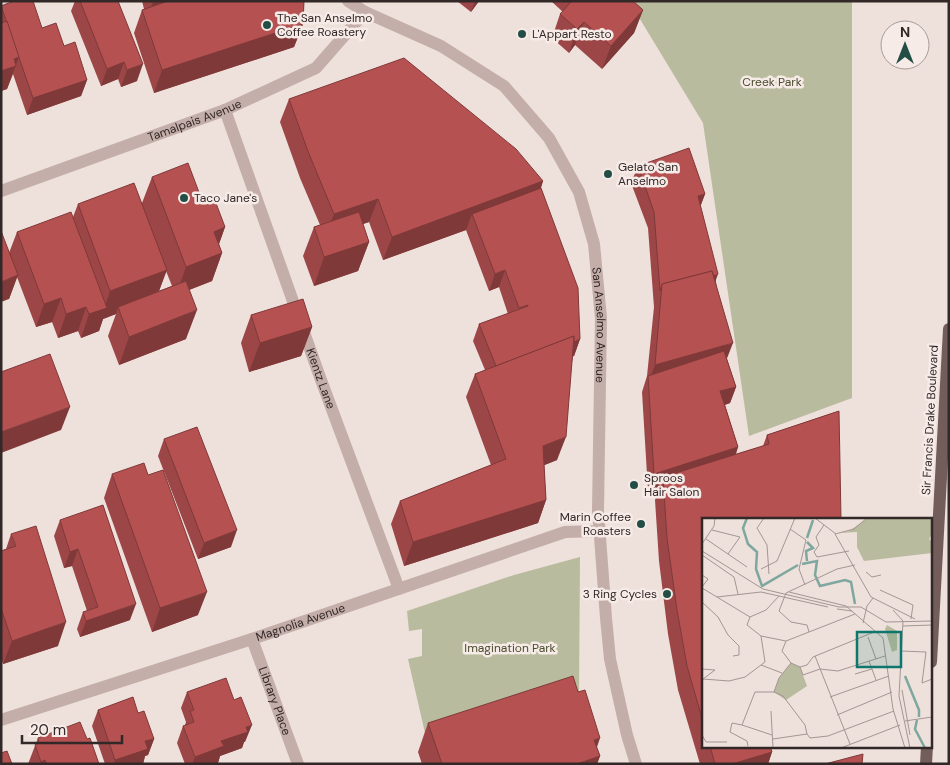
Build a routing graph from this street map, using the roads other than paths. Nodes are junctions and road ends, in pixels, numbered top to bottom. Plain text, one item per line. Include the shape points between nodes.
1 (348, 1) edge
2 (365, 12) junction
3 (225, 110) junction
4 (1, 191) edge
5 (949, 328) edge
6 (946, 419) edge
7 (600, 531) junction
8 (399, 589) junction
9 (252, 639) junction
10 (932, 646) edge
11 (1, 720) edge
12 (927, 748) edge
13 (298, 764) edge
14 (636, 764) edge
15 (926, 764) edge

1 - 2 street, San Anselmo Avenue
2 - 3 street, Tamalpais Avenue via 316,68
2 - 7 street, San Anselmo Avenue via 441,46 504,86 548,138 579,192 594,244 601,318
3 - 4 street, Tamalpais Avenue
3 - 8 street, Kientz Lane
5 - 6 main road, Sir Francis Drake Boulevard
6 - 10 main road, Sir Francis Drake Boulevard
7 - 8 street, Magnolia Avenue via 565,532
7 - 14 street, San Anselmo Avenue via 610,659
8 - 9 street, Magnolia Avenue
9 - 11 street, Magnolia Avenue
9 - 13 street, Library Place
12 - 15 main road

